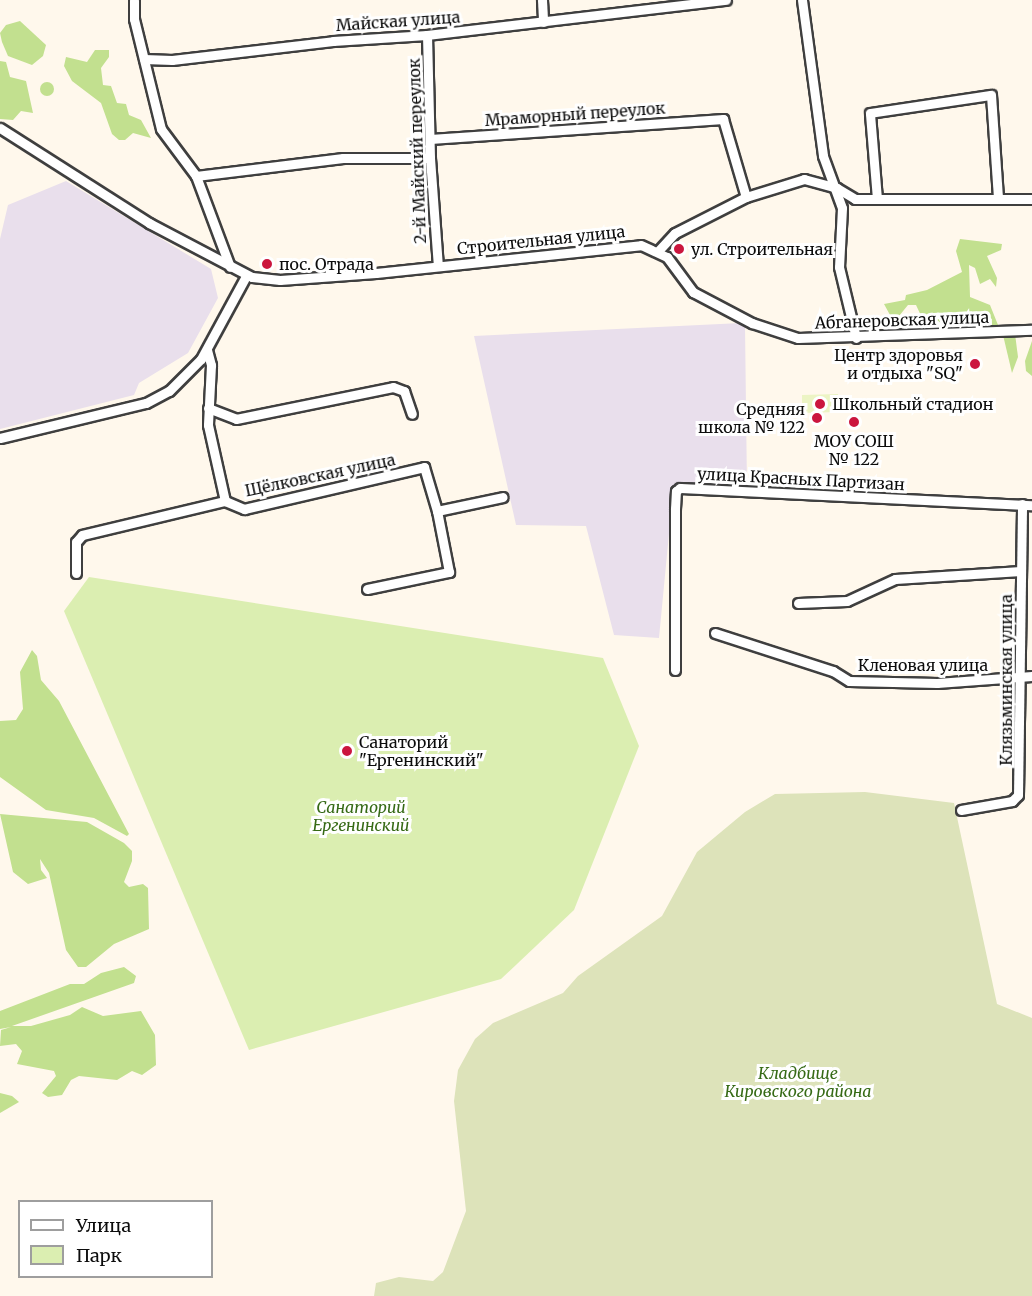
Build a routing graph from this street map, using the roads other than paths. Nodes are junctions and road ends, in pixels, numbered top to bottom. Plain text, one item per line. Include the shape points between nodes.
1 (135, 0) edge
2 (542, 0) edge
3 (726, 0) edge
4 (802, 0) edge
5 (543, 22) junction
6 (428, 35) junction
7 (144, 59) junction
8 (0, 128) edge
9 (430, 139) junction
10 (430, 158) junction
11 (196, 176) junction
12 (837, 188) junction
13 (746, 197) junction
14 (877, 199) junction
15 (998, 199) junction
16 (1032, 199) edge
17 (659, 250) junction
18 (438, 266) junction
19 (230, 267) junction
20 (246, 276) junction
21 (1032, 330) edge
22 (856, 338) junction
23 (207, 350) junction
24 (208, 408) junction
25 (412, 414) dead end
26 (0, 438) edge
27 (503, 497) dead end
28 (225, 501) junction
29 (1022, 504) junction
30 (1032, 505) edge
31 (436, 511) junction
32 (1022, 571) junction
33 (76, 573) dead end
34 (367, 590) dead end
35 (1027, 592) edge
36 (798, 603) dead end
37 (715, 633) dead end
38 (675, 670) dead end
39 (1027, 676) edge
40 (1021, 765) junction
41 (1032, 769) edge
42 (961, 810) dead end

1 - 7 street
2 - 5 street
3 - 5 street, Майская улица
4 - 12 street via 824,156
5 - 6 street, Майская улица
6 - 7 street, Майская улица via 333,41 172,60
6 - 9 street, 2-й Майский переулок
7 - 11 street via 161,129
8 - 19 street, Строительная улица via 149,223
9 - 10 street, 2-й Майский переулок
9 - 13 street, Мраморный переулок via 723,119
10 - 11 street via 343,158
10 - 18 street, 2-й Майский переулок
11 - 19 street
12 - 13 street via 804,179
12 - 14 street via 855,199
12 - 22 street via 842,208 839,267
13 - 17 street via 675,233
14 - 15 street
14 - 15 street via 870,112 991,95
15 - 16 street
17 - 18 street, Строительная улица via 641,245 618,246
17 - 22 street, Абганеровская улица via 693,292 725,310 798,338
18 - 20 street, Строительная улица via 280,280
19 - 20 street, Строительная улица
20 - 23 street
21 - 22 street, Абганеровская улица
23 - 24 street
23 - 26 street via 170,391 146,403
24 - 25 street via 236,419 393,387 404,392
24 - 28 street via 208,425
27 - 31 street
28 - 31 street, Щёлковская улица via 244,509 424,467
28 - 33 street, Щёлковская улица via 82,535 76,542
29 - 30 street, улица Красных Партизан
29 - 32 street, Клязьминская улица
29 - 38 street, улица Красных Партизан via 680,488 676,491 675,509
31 - 34 street via 449,572
32 - 35 street, Клязьминская улица
32 - 36 street via 895,579 847,601
35 - 39 street, Клязьминская улица
37 - 39 street, Кленовая улица via 833,671 849,681 937,683
39 - 40 street, Клязьминская улица
40 - 41 street
40 - 42 street, Клязьминская улица via 1018,795 1012,801

